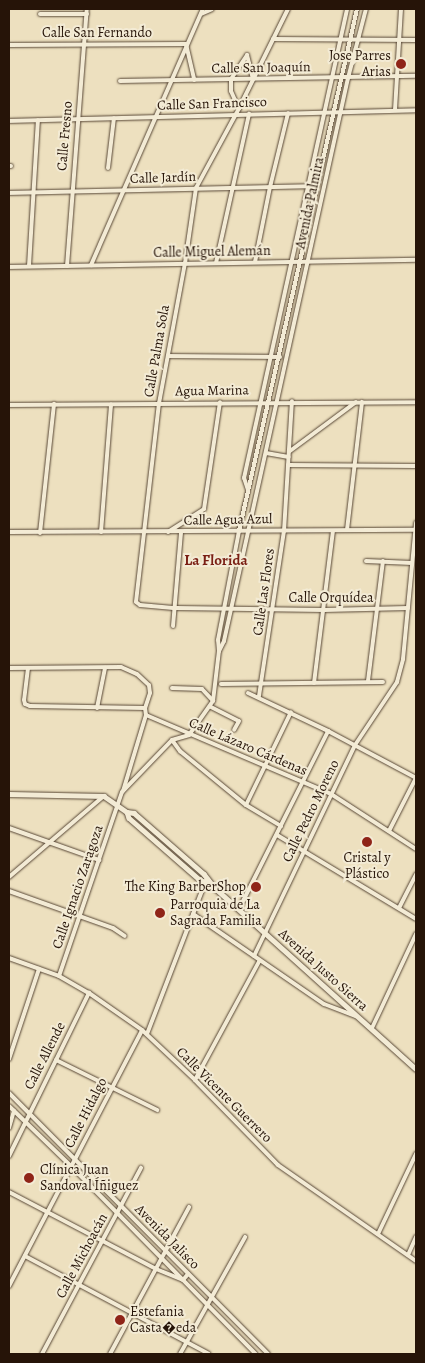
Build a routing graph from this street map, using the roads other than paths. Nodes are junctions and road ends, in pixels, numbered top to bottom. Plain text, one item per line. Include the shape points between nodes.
1 (87, 9) edge
2 (203, 9) edge
3 (212, 9) edge
4 (288, 9) edge
5 (347, 9) edge
6 (357, 9) edge
7 (366, 9) edge
8 (401, 9) edge
9 (40, 14) dead end
10 (87, 14) junction
11 (201, 14) junction
12 (273, 39) junction
13 (350, 39) junction
14 (357, 39) junction
15 (341, 40) junction
16 (400, 40) junction
17 (416, 40) edge
18 (84, 44) junction
19 (186, 44) junction
20 (9, 45) edge
21 (416, 76) edge
22 (397, 77) junction
23 (333, 78) junction
24 (340, 78) junction
25 (348, 78) junction
26 (231, 79) junction
27 (253, 79) junction
28 (174, 80) junction
29 (194, 80) junction
30 (120, 81) dead end
31 (239, 109) junction
32 (396, 110) junction
33 (416, 110) edge
34 (342, 111) junction
35 (288, 112) junction
36 (325, 112) junction
37 (333, 112) junction
38 (236, 114) junction
39 (249, 114) junction
40 (157, 117) junction
41 (114, 118) junction
42 (77, 119) junction
43 (38, 120) junction
44 (9, 121) edge
45 (108, 168) dead end
46 (308, 186) junction
47 (317, 186) junction
48 (270, 187) junction
49 (196, 188) junction
50 (233, 188) junction
51 (71, 191) junction
52 (124, 191) junction
53 (34, 192) junction
54 (9, 193) edge
55 (416, 260) edge
56 (309, 261) junction
57 (255, 262) junction
58 (291, 262) junction
59 (299, 262) junction
60 (216, 263) junction
61 (185, 264) junction
62 (91, 265) junction
63 (29, 266) junction
64 (67, 266) junction
65 (9, 267) edge
66 (168, 356) junction
67 (271, 356) junction
68 (280, 357) junction
69 (270, 401) junction
70 (278, 401) junction
71 (292, 401) junction
72 (220, 402) junction
73 (261, 402) junction
74 (356, 402) junction
75 (362, 402) junction
76 (416, 402) edge
77 (159, 403) junction
78 (54, 404) junction
79 (111, 404) junction
80 (9, 405) edge
81 (290, 451) junction
82 (266, 453) junction
83 (289, 457) junction
84 (288, 465) junction
85 (353, 465) junction
86 (416, 466) edge
87 (248, 492) junction
88 (416, 523) edge
89 (249, 530) junction
90 (347, 530) junction
91 (416, 530) edge
92 (240, 531) junction
93 (284, 531) junction
94 (333, 531) junction
95 (9, 532) edge
96 (101, 532) junction
97 (144, 532) junction
98 (168, 532) junction
99 (181, 532) junction
100 (40, 533) junction
101 (366, 561) dead end
102 (383, 561) junction
103 (412, 564) junction
104 (136, 602) joint
105 (176, 608) junction
106 (224, 608) junction
107 (231, 608) junction
108 (408, 608) junction
109 (273, 609) junction
110 (378, 609) junction
111 (324, 610) junction
112 (173, 626) dead end
113 (219, 651) junction
114 (9, 668) edge
115 (28, 668) junction
116 (105, 668) junction
117 (368, 681) junction
118 (383, 682) dead end
119 (314, 683) junction
120 (221, 684) dead end
121 (261, 684) junction
122 (172, 688) dead end
123 (248, 693) dead end
124 (259, 696) junction
125 (213, 702) junction
126 (211, 707) junction
127 (97, 708) junction
128 (144, 708) junction
129 (291, 712) junction
130 (146, 714) junction
131 (234, 730) dead end
132 (328, 731) junction
133 (189, 735) junction
134 (172, 740) junction
135 (355, 745) junction
136 (266, 767) junction
137 (416, 778) edge
138 (303, 782) junction
139 (122, 792) junction
140 (9, 794) edge
141 (331, 794) junction
142 (104, 796) junction
143 (246, 804) junction
144 (117, 805) junction
145 (127, 812) junction
146 (281, 826) junction
147 (9, 828) edge
148 (390, 831) junction
149 (277, 834) junction
150 (50, 842) junction
151 (416, 849) edge
152 (305, 850) junction
153 (182, 855) junction
154 (99, 860) junction
155 (178, 860) junction
156 (416, 874) edge
157 (9, 877) edge
158 (208, 878) junction
159 (204, 883) junction
160 (410, 886) junction
161 (215, 888) junction
162 (416, 888) edge
163 (9, 891) edge
164 (399, 908) junction
165 (239, 909) junction
166 (193, 914) junction
167 (80, 916) junction
168 (416, 919) edge
169 (265, 933) junction
170 (416, 934) edge
171 (124, 936) dead end
172 (254, 956) junction
173 (9, 958) edge
174 (260, 960) junction
175 (39, 969) junction
176 (59, 976) junction
177 (90, 993) junction
178 (361, 1018) junction
179 (372, 1028) junction
180 (142, 1030) junction
181 (147, 1034) junction
182 (9, 1059) edge
183 (56, 1060) junction
184 (416, 1069) edge
185 (196, 1080) junction
186 (112, 1087) junction
187 (9, 1093) edge
188 (9, 1106) edge
189 (157, 1110) dead end
190 (14, 1111) junction
191 (29, 1113) junction
192 (25, 1123) junction
193 (9, 1128) edge
194 (416, 1154) edge
195 (9, 1156) edge
196 (75, 1160) junction
197 (72, 1167) junction
198 (141, 1168) dead end
199 (9, 1192) edge
200 (120, 1207) junction
201 (189, 1207) dead end
202 (48, 1212) junction
203 (117, 1214) junction
204 (378, 1234) junction
205 (416, 1237) edge
206 (245, 1238) dead end
207 (102, 1241) junction
208 (165, 1253) junction
209 (408, 1255) junction
210 (25, 1256) junction
211 (162, 1259) junction
212 (416, 1261) edge
213 (156, 1269) junction
214 (188, 1274) junction
215 (183, 1280) junction
216 (79, 1285) junction
217 (9, 1286) edge
218 (212, 1298) junction
219 (208, 1305) junction
220 (131, 1314) junction
221 (232, 1318) junction
222 (227, 1324) junction
223 (255, 1342) junction
224 (186, 1343) junction
225 (249, 1348) junction
226 (42, 1354) edge
227 (110, 1354) edge
228 (180, 1354) edge
229 (209, 1354) edge
230 (256, 1354) edge
231 (268, 1354) edge

1 - 10 street, Calle Fresno
2 - 11 street
3 - 11 street
4 - 12 street, Calle Palma Sola
5 - 15 street, Avenida Palmira
6 - 13 street, Avenida Palmira
7 - 14 street, Avenida Palmira
8 - 16 street
9 - 10 street
10 - 18 street, Calle Fresno
11 - 19 street
12 - 15 street
12 - 27 street, Calle Palma Sola
13 - 14 street
13 - 15 street
13 - 24 street, Avenida Palmira
14 - 16 street
14 - 25 street, Avenida Palmira
15 - 23 street, Avenida Palmira
16 - 17 street
16 - 22 street
18 - 19 street, Calle San Fernando
18 - 20 street, Calle San Fernando
18 - 42 street, Calle Fresno
19 - 28 street
19 - 29 street
21 - 22 street, Calle San Joaquín
22 - 25 street, Calle San Joaquín
22 - 32 street
23 - 24 street, Calle San Joaquín
23 - 27 street, Calle San Joaquín
23 - 36 street, Avenida Palmira
24 - 25 street, Calle San Joaquín
24 - 37 street, Avenida Palmira
25 - 34 street, Avenida Palmira
26 - 27 street, Calle San Joaquín
26 - 27 street via 247,55
26 - 29 street, Calle San Joaquín
26 - 31 street
27 - 31 street, Calle Palma Sola
28 - 29 street, Calle San Joaquín
28 - 30 street, Calle San Joaquín
28 - 40 street
31 - 38 street, Calle Palma Sola
32 - 33 street, Calle San Francisco
32 - 34 street, Calle San Francisco
34 - 37 street, Calle San Francisco
34 - 56 street, Avenida Palmira
35 - 36 street, Calle San Francisco
35 - 39 street, Calle San Francisco
35 - 48 street
36 - 37 street, Calle San Francisco
36 - 46 street, Avenida Palmira
37 - 47 street, Avenida Palmira
38 - 39 street, Calle San Francisco
38 - 40 street, Calle San Francisco
38 - 49 street, Calle Palma Sola
39 - 50 street
40 - 41 street, Calle San Francisco
40 - 52 street
41 - 42 street, Calle San Francisco
41 - 45 street
42 - 43 street, Calle San Francisco
42 - 51 street, Calle Fresno
43 - 44 street, Calle San Francisco
43 - 53 street
46 - 47 street, Calle Jardín
46 - 48 street, Calle Jardín
46 - 58 street, Avenida Palmira
47 - 59 street, Avenida Palmira
48 - 50 street, Calle Jardín
48 - 57 street
49 - 50 street, Calle Jardín
49 - 52 street, Calle Jardín
49 - 61 street, Calle Palma Sola
50 - 60 street
51 - 52 street, Calle Jardín
51 - 53 street, Calle Jardín
51 - 64 street, Calle Fresno
52 - 62 street
53 - 54 street, Calle Jardín
53 - 63 street
55 - 56 street, Calle Miguel Alemán
56 - 59 street, Calle Miguel Alemán
56 - 70 street, Avenida Palmira
57 - 58 street, Calle Miguel Alemán
57 - 60 street, Calle Miguel Alemán
58 - 59 street, Calle Miguel Alemán
58 - 67 street, Avenida Palmira
59 - 68 street, Avenida Palmira
60 - 61 street, Calle Miguel Alemán
61 - 62 street, Calle Miguel Alemán
61 - 66 street, Calle Palma Sola
62 - 64 street, Calle Miguel Alemán
63 - 64 street, Calle Miguel Alemán
63 - 65 street, Calle Miguel Alemán
66 - 67 street
66 - 77 street, Calle Palma Sola
67 - 68 street
67 - 73 street, Avenida Palmira
68 - 69 street, Avenida Palmira
69 - 70 street, Agua Marina
69 - 73 street, Agua Marina
69 - 87 street, Avenida Palmira
70 - 71 street, Agua Marina
70 - 82 street, Avenida Palmira
71 - 74 street, Agua Marina
71 - 81 street, Calle Las Flores
72 - 73 street, Agua Marina
72 - 77 street, Agua Marina
72 - 98 street via 204,509
73 - 87 street, Avenida Palmira via 244,478
74 - 75 street, Agua Marina
74 - 81 street
75 - 76 street, Agua Marina
75 - 85 street
77 - 79 street, Agua Marina
77 - 97 street, Calle Palma Sola
78 - 79 street, Agua Marina
78 - 80 street, Agua Marina
78 - 100 street
79 - 96 street
81 - 83 street, Calle Las Flores
82 - 83 street
82 - 89 street, Avenida Palmira
83 - 84 street, Calle Las Flores
84 - 85 street
84 - 93 street, Calle Las Flores
85 - 86 street
85 - 90 street
87 - 92 street
88 - 91 street
89 - 92 street, Calle Agua Azul
89 - 93 street, Calle Agua Azul
89 - 107 street, Avenida Palmira
90 - 91 street, Calle Agua Azul
90 - 94 street, Calle Agua Azul
91 - 103 street
92 - 99 street, Calle Agua Azul
92 - 106 street
93 - 94 street, Calle Agua Azul
93 - 109 street, Calle Las Flores
94 - 111 street
95 - 100 street, Calle Agua Azul
96 - 97 street, Calle Agua Azul
96 - 100 street, Calle Agua Azul
97 - 98 street, Calle Agua Azul
97 - 104 street, Calle Palma Sola
98 - 99 street, Calle Agua Azul
99 - 105 street
101 - 102 street
102 - 103 street
102 - 110 street
103 - 108 street
104 - 105 street, Calle Orquídea
105 - 106 street, Calle Orquídea
105 - 112 street
106 - 107 street, Calle Orquídea
106 - 113 street
107 - 109 street, Calle Orquídea
107 - 113 street, Avenida Palmira
108 - 110 street, Calle Orquídea
108 - 135 street, Calle Pedro Moreno via 398,682
109 - 111 street, Calle Orquídea
109 - 121 street, Calle Las Flores
110 - 111 street, Calle Orquídea
110 - 117 street
111 - 119 street
113 - 125 street
114 - 115 street
115 - 116 street
115 - 127 street via 25,704
116 - 127 street
116 - 128 street via 121,667 150,685
117 - 118 street
117 - 119 street
119 - 121 street
120 - 121 street
121 - 124 street, Calle Las Flores
122 - 125 street via 202,689
123 - 124 street
124 - 129 street
125 - 126 street
126 - 131 street via 239,721
126 - 133 street
127 - 128 street
128 - 130 street
129 - 132 street
129 - 136 street
130 - 133 street, Calle Lázaro Cárdenas
130 - 139 street
132 - 135 street
132 - 138 street
133 - 134 street
133 - 136 street, Calle Lázaro Cárdenas
134 - 139 street
134 - 143 street via 180,751
135 - 137 street
135 - 141 street, Calle Pedro Moreno
136 - 138 street, Calle Lázaro Cárdenas
136 - 143 street
137 - 148 street
138 - 141 street, Calle Lázaro Cárdenas
138 - 146 street
139 - 144 street, Calle Ignacio Zaragoza
140 - 142 street
141 - 148 street, Calle Lázaro Cárdenas
141 - 152 street, Calle Pedro Moreno
142 - 144 street, Avenida Justo Sierra
142 - 150 street
143 - 146 street
144 - 145 street, Avenida Justo Sierra
144 - 154 street, Calle Ignacio Zaragoza
145 - 153 street, Avenida Justo Sierra via 134,813
145 - 155 street, Avenida Justo Sierra via 129,818
146 - 149 street
147 - 150 street
148 - 151 street, Calle Lázaro Cárdenas
149 - 152 street
149 - 165 street
150 - 154 street
150 - 157 street
152 - 164 street
152 - 169 street, Calle Pedro Moreno
153 - 155 street
153 - 158 street, Avenida Justo Sierra
154 - 167 street, Calle Ignacio Zaragoza
155 - 159 street, Avenida Justo Sierra
156 - 160 street
158 - 159 street
158 - 161 street, Avenida Justo Sierra
159 - 161 street, Avenida Justo Sierra
159 - 166 street
160 - 162 street
160 - 164 street
161 - 165 street, Avenida Justo Sierra
163 - 167 street
164 - 168 street
165 - 169 street, Avenida Justo Sierra
166 - 172 street
166 - 181 street
167 - 171 street via 113,928
167 - 176 street, Calle Ignacio Zaragoza
169 - 172 street, Calle Pedro Moreno
169 - 178 street, Avenida Justo Sierra
170 - 179 street
172 - 174 street
173 - 175 street, Calle Vicente Guerrero
174 - 178 street via 324,1004
174 - 185 street
175 - 176 street, Calle Vicente Guerrero
175 - 182 street
176 - 177 street, Calle Vicente Guerrero
177 - 180 street, Calle Vicente Guerrero
177 - 183 street, Calle Allende
178 - 179 street, Avenida Justo Sierra
179 - 184 street, Avenida Justo Sierra
180 - 181 street, Calle Vicente Guerrero
180 - 186 street, Calle Hidalgo
181 - 185 street, Calle Vicente Guerrero
183 - 186 street
183 - 191 street, Calle Allende
185 - 204 street, Calle Vicente Guerrero via 278,1165
186 - 189 street
186 - 196 street, Calle Hidalgo
187 - 191 street, Avenida Jalisco
188 - 190 street, Avenida Jalisco
190 - 192 street, Avenida Jalisco
190 - 193 street
191 - 192 street, Calle Allende
191 - 196 street, Avenida Jalisco
192 - 195 street, Calle Allende
192 - 197 street, Avenida Jalisco
194 - 204 street
196 - 197 street, Calle Hidalgo
196 - 200 street, Avenida Jalisco
197 - 202 street, Calle Hidalgo
197 - 203 street, Avenida Jalisco
198 - 200 street, Calle Michoacán
199 - 202 street
200 - 203 street, Calle Michoacán
200 - 208 street, Avenida Jalisco
201 - 208 street
202 - 207 street
202 - 210 street, Calle Hidalgo
203 - 207 street, Calle Michoacán
203 - 211 street, Avenida Jalisco
204 - 209 street, Calle Vicente Guerrero
205 - 209 street
206 - 218 street
207 - 213 street
207 - 216 street, Calle Michoacán
208 - 211 street
208 - 214 street, Avenida Jalisco
209 - 212 street, Calle Vicente Guerrero
210 - 216 street
210 - 217 street, Calle Hidalgo
211 - 213 street
211 - 215 street, Avenida Jalisco
213 - 215 street
213 - 220 street
214 - 215 street
214 - 218 street, Avenida Jalisco
215 - 219 street, Avenida Jalisco
216 - 220 street
216 - 226 street, Calle Michoacán
218 - 219 street
218 - 221 street, Avenida Jalisco
219 - 222 street, Avenida Jalisco
219 - 224 street
220 - 224 street
220 - 227 street
221 - 222 street
221 - 223 street, Avenida Jalisco
222 - 225 street, Avenida Jalisco
223 - 225 street
223 - 231 street, Avenida Jalisco
224 - 228 street
224 - 229 street
225 - 230 street, Avenida Jalisco

